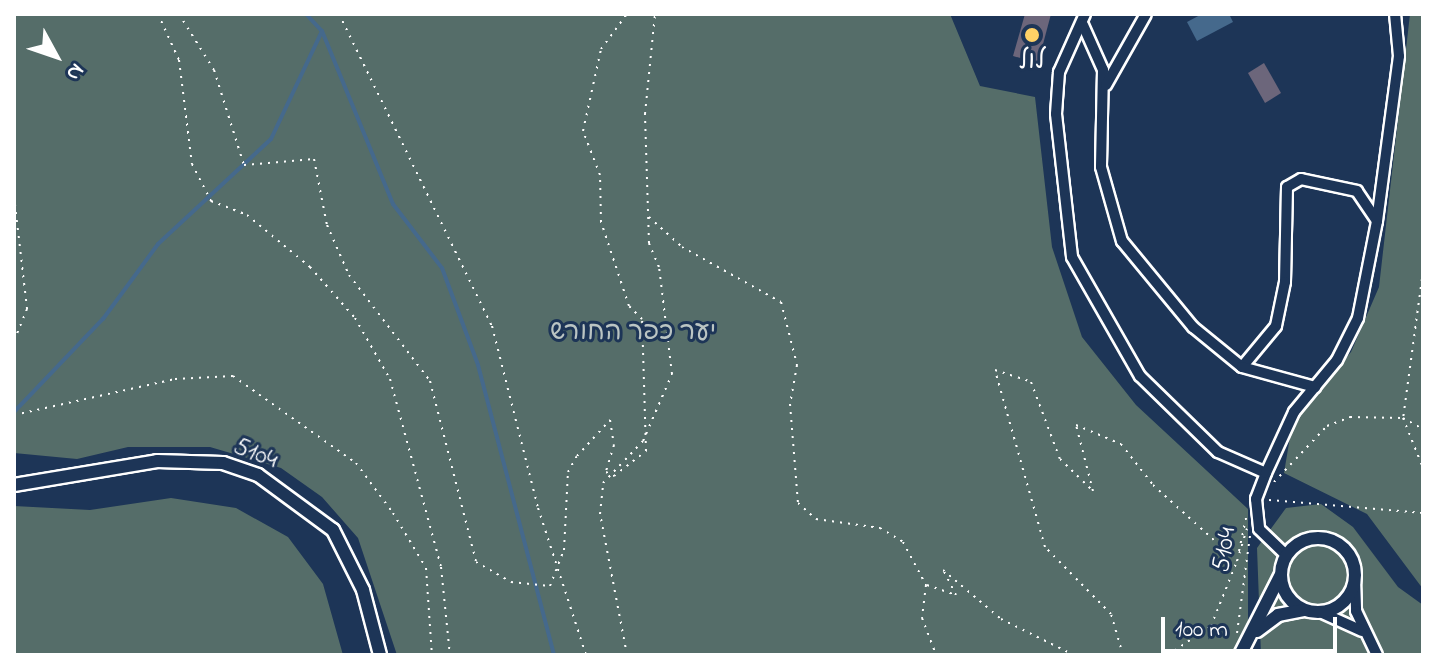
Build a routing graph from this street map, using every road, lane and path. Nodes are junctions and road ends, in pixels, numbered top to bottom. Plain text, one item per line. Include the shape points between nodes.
1 (158, 14) edge
2 (179, 14) edge
3 (339, 14) edge
4 (627, 14) edge
5 (655, 14) edge
6 (1146, 14) edge
7 (1395, 14) edge
8 (1084, 20) edge
9 (1104, 90) junction
10 (14, 196) edge
11 (649, 217) junction
12 (1377, 221) junction
13 (1423, 271) edge
14 (14, 342) edge
15 (1242, 367) junction
16 (1315, 387) junction
17 (14, 415) edge
18 (1403, 418) junction
19 (1423, 429) edge
20 (646, 435) junction
21 (1423, 468) edge
22 (1266, 473) junction
23 (610, 475) junction
24 (14, 485) edge
25 (1256, 499) junction
26 (1423, 513) edge
27 (1286, 555) junction
28 (1237, 561) junction
29 (558, 569) junction
30 (1280, 575) junction
31 (1355, 579) junction
32 (926, 585) junction
33 (1313, 611) junction
34 (1362, 631) junction
35 (1242, 646) edge
36 (380, 655) edge
37 (432, 655) edge
38 (450, 655) edge
39 (586, 655) edge
40 (627, 655) edge
41 (936, 655) edge
42 (1074, 655) edge
43 (1123, 655) edge
44 (1168, 655) edge
45 (1377, 655) edge

1 - 38 path via 179,60 192,164 211,201 247,215 310,267 355,318 390,379 441,567
2 - 29 path via 214,70 244,165 314,159 327,225 349,275 430,381 476,562 511,582 550,586
3 - 29 path via 492,326
4 - 20 path via 601,49 583,131 600,175 601,222 629,306 642,319
5 - 11 path via 645,114
6 - 9 street
7 - 12 street via 1399,56
8 - 9 street
8 - 22 street via 1059,72 1056,114 1072,257 1140,376 1218,452
9 - 15 street via 1101,167 1122,241 1193,327
10 - 14 path via 27,309
11 - 20 path via 672,374
11 - 32 path via 682,247 781,302 797,365 790,404 798,503 816,519 880,528 903,542
12 - 15 street via 1357,191 1301,179 1287,187 1285,282 1276,326
12 - 16 street via 1358,318
13 - 18 path
15 - 16 street
16 - 22 street via 1294,412
17 - 37 path via 175,379 233,376 356,463 393,513 426,568
18 - 19 path
18 - 21 path
18 - 25 path via 1350,417 1327,426
20 - 23 path
20 - 23 path via 646,451
22 - 25 street
23 - 29 path via 610,420 568,472
23 - 40 path via 601,498 602,554
24 - 36 street, 5104 via 157,461 223,463 258,475 333,530 363,590
25 - 26 path
25 - 27 street via 1259,529
25 - 28 path
25 - 35 path, 5104
27 - 30 street
27 - 31 street via 1299,542 1324,538 1345,549
28 - 43 path via 1153,485 1121,444 1076,425 1093,491 1060,459 1031,382 995,370 1045,547 1111,614
28 - 44 path via 1211,626
29 - 39 path
30 - 33 street via 1289,599
30 - 35 street
31 - 33 street via 1343,603
31 - 34 street
32 - 41 path via 922,618
32 - 42 path via 956,595 943,570 1001,619
33 - 34 street
33 - 35 street via 1278,615
34 - 45 street

